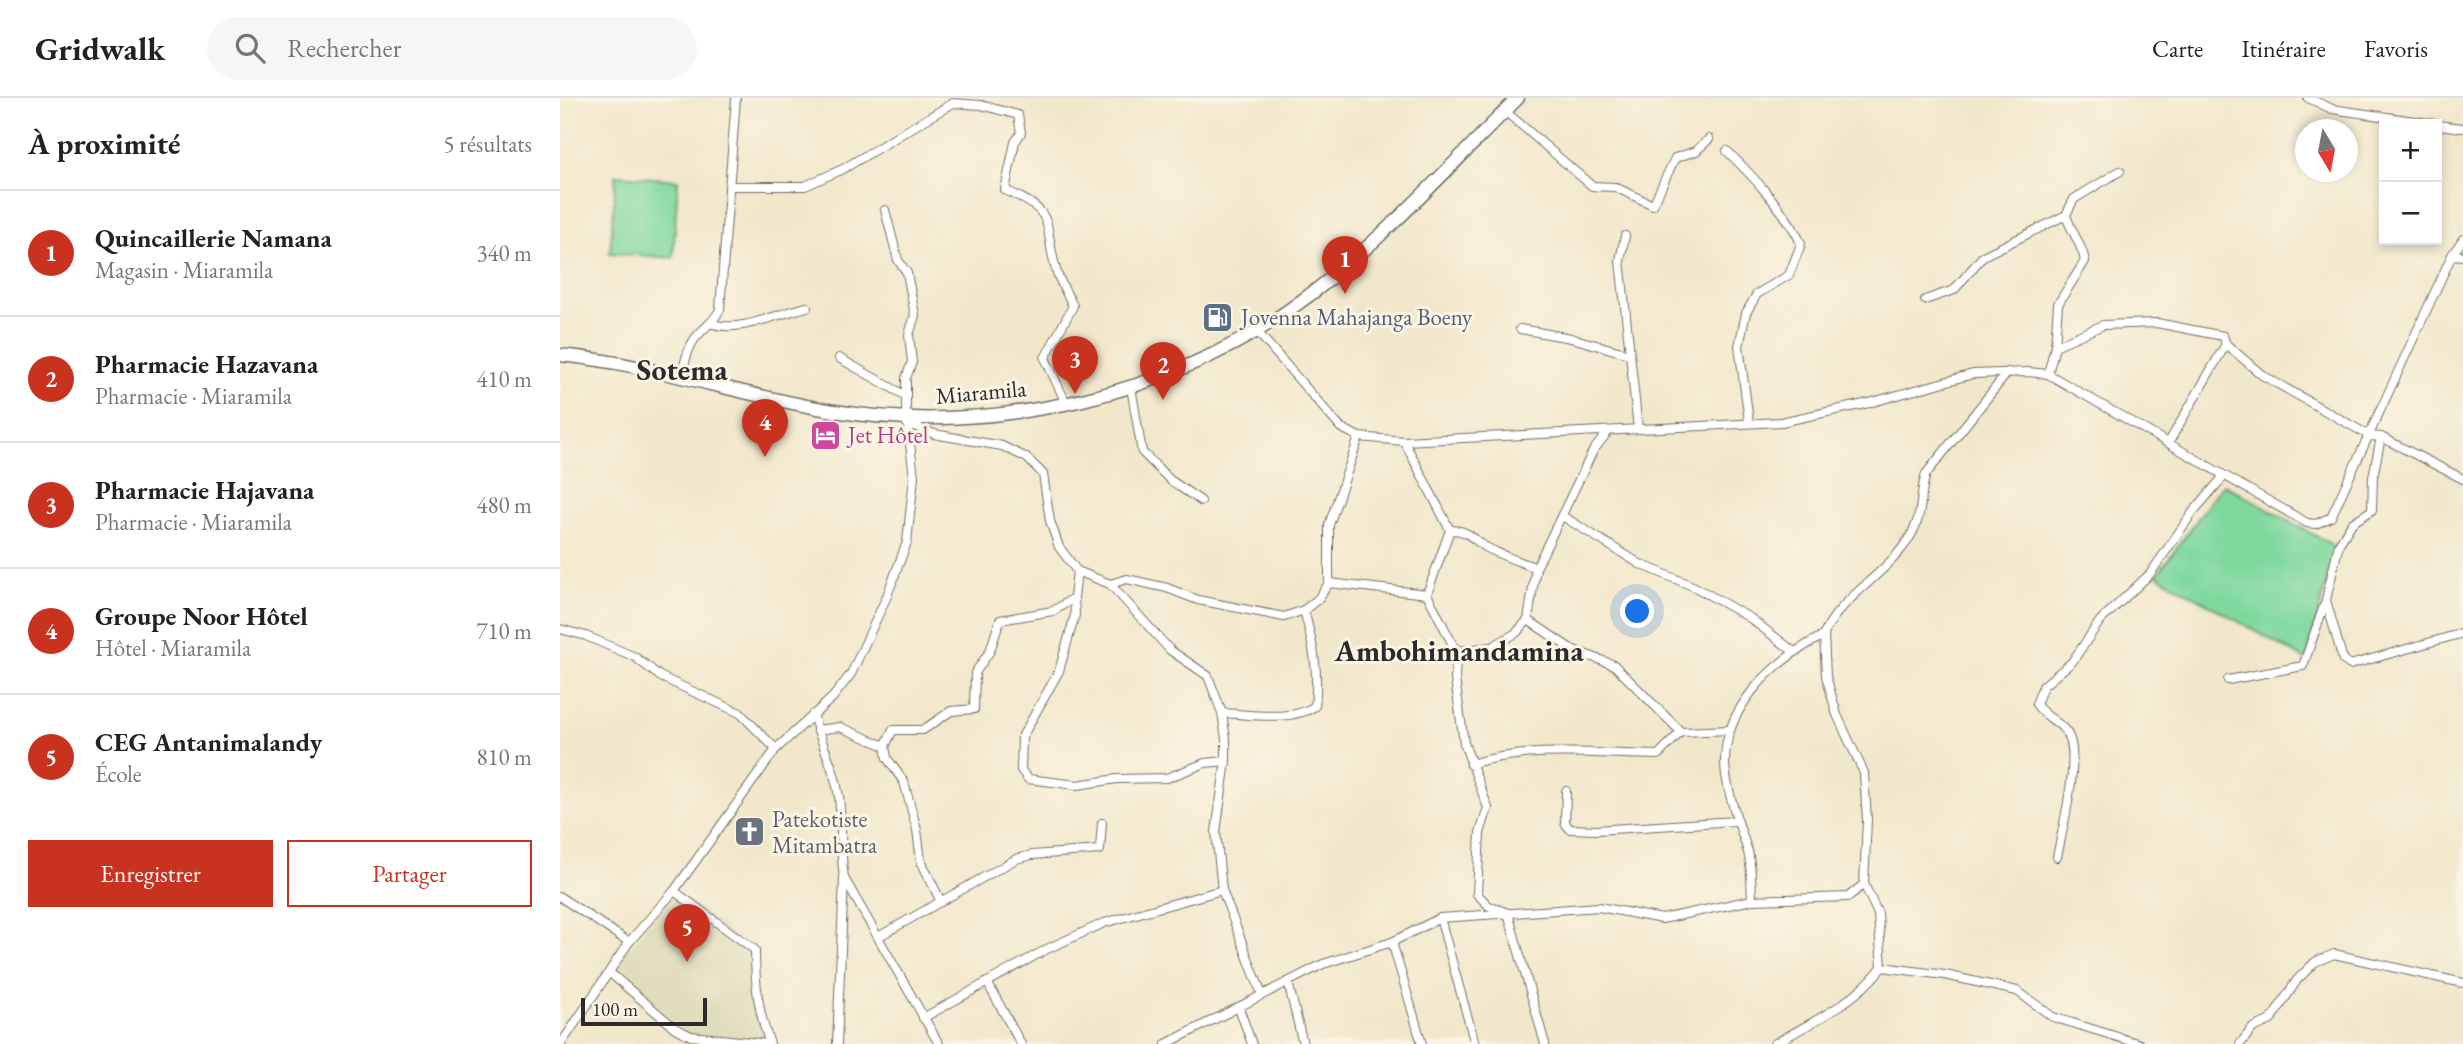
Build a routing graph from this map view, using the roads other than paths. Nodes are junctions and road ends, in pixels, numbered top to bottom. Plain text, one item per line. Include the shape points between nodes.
1 (736, 98) edge
2 (2308, 98) edge
3 (1512, 102) edge
4 (2402, 119) edge
5 (2442, 125) edge
6 (2463, 128) edge
7 (1709, 139) dead end
8 (1727, 151) dead end
9 (2120, 171) dead end
10 (729, 187) junction
11 (886, 210) dead end
12 (2066, 215) junction
13 (1625, 236) dead end
14 (2463, 239) edge
15 (2452, 255) junction
16 (2463, 256) edge
17 (1925, 300) dead end
18 (807, 307) dead end
19 (712, 324) junction
20 (1520, 328) dead end
21 (1255, 329) junction
22 (2226, 344) junction
23 (2054, 346) junction
24 (1629, 354) junction
25 (560, 355) edge
26 (839, 358) dead end
27 (2007, 372) junction
28 (2048, 374) junction
29 (681, 378) junction
30 (1131, 387) junction
31 (906, 396) junction
32 (1066, 403) junction
33 (907, 419) junction
34 (1749, 421) junction
35 (1638, 429) junction
36 (1607, 433) junction
37 (2370, 436) junction
38 (1359, 437) junction
39 (2381, 437) junction
40 (1404, 441) junction
41 (2169, 442) junction
42 (2224, 476) junction
43 (2463, 479) edge
44 (1201, 501) dead end
45 (1564, 517) junction
46 (1450, 530) junction
47 (1536, 568) junction
48 (1077, 571) junction
49 (1329, 583) junction
50 (1110, 584) junction
51 (1427, 594) junction
52 (1074, 598) junction
53 (2326, 600) junction
54 (1304, 610) junction
55 (1528, 620) junction
56 (560, 629) edge
57 (2463, 633) edge
58 (1824, 635) junction
59 (1456, 651) junction
60 (1793, 651) junction
61 (2228, 680) dead end
62 (1222, 713) junction
63 (813, 714) junction
64 (817, 730) junction
65 (1730, 730) junction
66 (1681, 732) junction
67 (885, 746) junction
68 (776, 749) junction
69 (1226, 761) junction
70 (1470, 764) junction
71 (1566, 791) dead end
72 (1735, 821) junction
73 (1102, 823) dead end
74 (2057, 857) dead end
75 (844, 878) junction
76 (1864, 884) junction
77 (1222, 890) junction
78 (674, 891) junction
79 (560, 897) edge
80 (1752, 900) junction
81 (941, 902) junction
82 (1508, 913) junction
83 (1440, 918) junction
84 (878, 937) junction
85 (1392, 942) junction
86 (629, 943) junction
87 (1882, 967) junction
88 (610, 973) junction
89 (987, 982) junction
90 (1288, 982) junction
91 (2463, 983) edge
92 (1262, 995) junction
93 (1238, 1008) junction
94 (923, 1018) junction
95 (561, 1044) edge
96 (769, 1044) edge
97 (837, 1044) edge
98 (939, 1044) edge
99 (1021, 1044) edge
100 (1166, 1044) edge
101 (1252, 1044) edge
102 (1303, 1044) edge
103 (1422, 1044) edge
104 (1475, 1044) edge
105 (1545, 1044) edge
106 (1774, 1044) edge
107 (2140, 1044) edge
108 (2240, 1044) edge

1 - 10 street
2 - 4 street via 2333,109
3 - 7 street via 1592,186 1615,187 1653,205 1675,158 1696,151
3 - 21 main road, Miaramila via 1379,237 1306,297
5 - 6 street
8 - 34 street via 1755,177 1796,230 1801,244 1789,275 1757,294 1746,313 1740,346
9 - 12 street via 2074,199
10 - 19 street via 720,309
10 - 32 street via 805,186 843,169 953,103 981,104 1018,115 1021,133 1014,142 1005,190 1033,202 1049,222 1055,268 1073,306 1045,358
11 - 31 street via 915,315 909,335 912,362 905,378
12 - 17 street via 1983,257 1954,289
12 - 23 street via 2085,261 2058,303
13 - 24 street via 1620,260
14 - 15 street
15 - 16 street
15 - 37 street
18 - 19 street via 752,322
19 - 29 street via 689,349
20 - 24 street
21 - 30 main road, Miaramila via 1158,379
21 - 38 street via 1340,427
22 - 23 street via 2222,336 2146,323 2103,325
22 - 37 street via 2263,375
22 - 41 street
23 - 28 street
24 - 35 street
25 - 29 main road, Miaramila
26 - 31 street
27 - 28 street
27 - 34 street via 1944,379 1781,422
27 - 58 street via 1926,474 1916,527 1871,582 1830,619
28 - 41 street
29 - 33 main road, Miaramila via 833,411
30 - 32 main road, Miaramila
30 - 44 street via 1142,452 1170,480
31 - 33 street
32 - 33 main road, Miaramila via 996,415
33 - 48 street via 934,434 1002,446 1027,458 1043,474 1059,547
33 - 63 street via 914,477 907,542 851,674
34 - 35 street
35 - 36 street
36 - 40 street via 1541,432
36 - 45 street via 1593,452
37 - 39 street
37 - 42 street via 2331,517 2324,522 2307,523
38 - 40 street
38 - 49 street via 1329,525
39 - 43 street
39 - 53 street via 2372,510 2352,523 2339,544
40 - 46 street
41 - 42 street
42 - 74 street via 2150,574 2100,621 2072,662 2039,692 2036,704 2043,716 2066,731 2071,744
45 - 47 street
45 - 60 street via 1640,564 1695,587 1749,618
46 - 47 street via 1462,530 1483,545
46 - 51 street
47 - 55 street
48 - 50 street
48 - 52 street
49 - 51 street
49 - 54 street
50 - 54 street via 1127,579 1198,600 1284,617
50 - 62 street via 1170,650 1208,676
51 - 59 street
52 - 67 street via 1053,611 1000,620 990,651 975,673 974,709 951,711 923,730 893,730
52 - 69 street via 1075,615 1059,671 1022,737 1021,769 1028,779 1077,785 1167,778 1205,763
53 - 57 street via 2346,664
53 - 61 street via 2302,666
54 - 62 street via 1319,677 1315,706 1294,713
55 - 59 street via 1492,647
55 - 66 street via 1571,649 1614,665
56 - 68 street via 635,657 661,677 740,713
58 - 60 street
58 - 76 street via 1826,676 1837,715 1864,773
59 - 70 street via 1455,679
60 - 65 street via 1757,683
62 - 69 street
63 - 64 street
63 - 68 street
64 - 67 street via 840,727
64 - 75 street via 828,751 839,794
65 - 66 street
65 - 72 street via 1725,771
66 - 70 street via 1658,755 1540,751 1510,753
67 - 81 street via 887,758 904,782 921,860
68 - 78 street
69 - 77 street via 1216,832
70 - 82 street via 1488,808 1480,833 1478,894 1489,906
71 - 72 street via 1565,823 1570,829
72 - 80 street via 1748,854
73 - 81 street via 1100,850 1016,859
75 - 84 street
75 - 97 street
76 - 80 street via 1849,897
76 - 87 street via 1878,914
77 - 89 street via 1104,923
77 - 92 street
78 - 86 street
78 - 96 street via 755,950 755,987
79 - 86 street
80 - 82 street via 1662,919 1599,907
81 - 84 street
82 - 83 street
82 - 105 street
83 - 85 street
83 - 104 street
84 - 94 street
85 - 90 street via 1323,964
85 - 103 street
86 - 88 street
87 - 106 street via 1871,981 1821,1019
87 - 107 street via 2017,991 2053,1017
88 - 95 street
88 - 96 street via 683,1032
89 - 94 street
89 - 99 street
90 - 92 street
90 - 102 street
91 - 108 street via 2334,954 2315,962 2297,980 2272,1020 2253,1028
92 - 93 street
93 - 100 street
93 - 101 street
94 - 98 street

